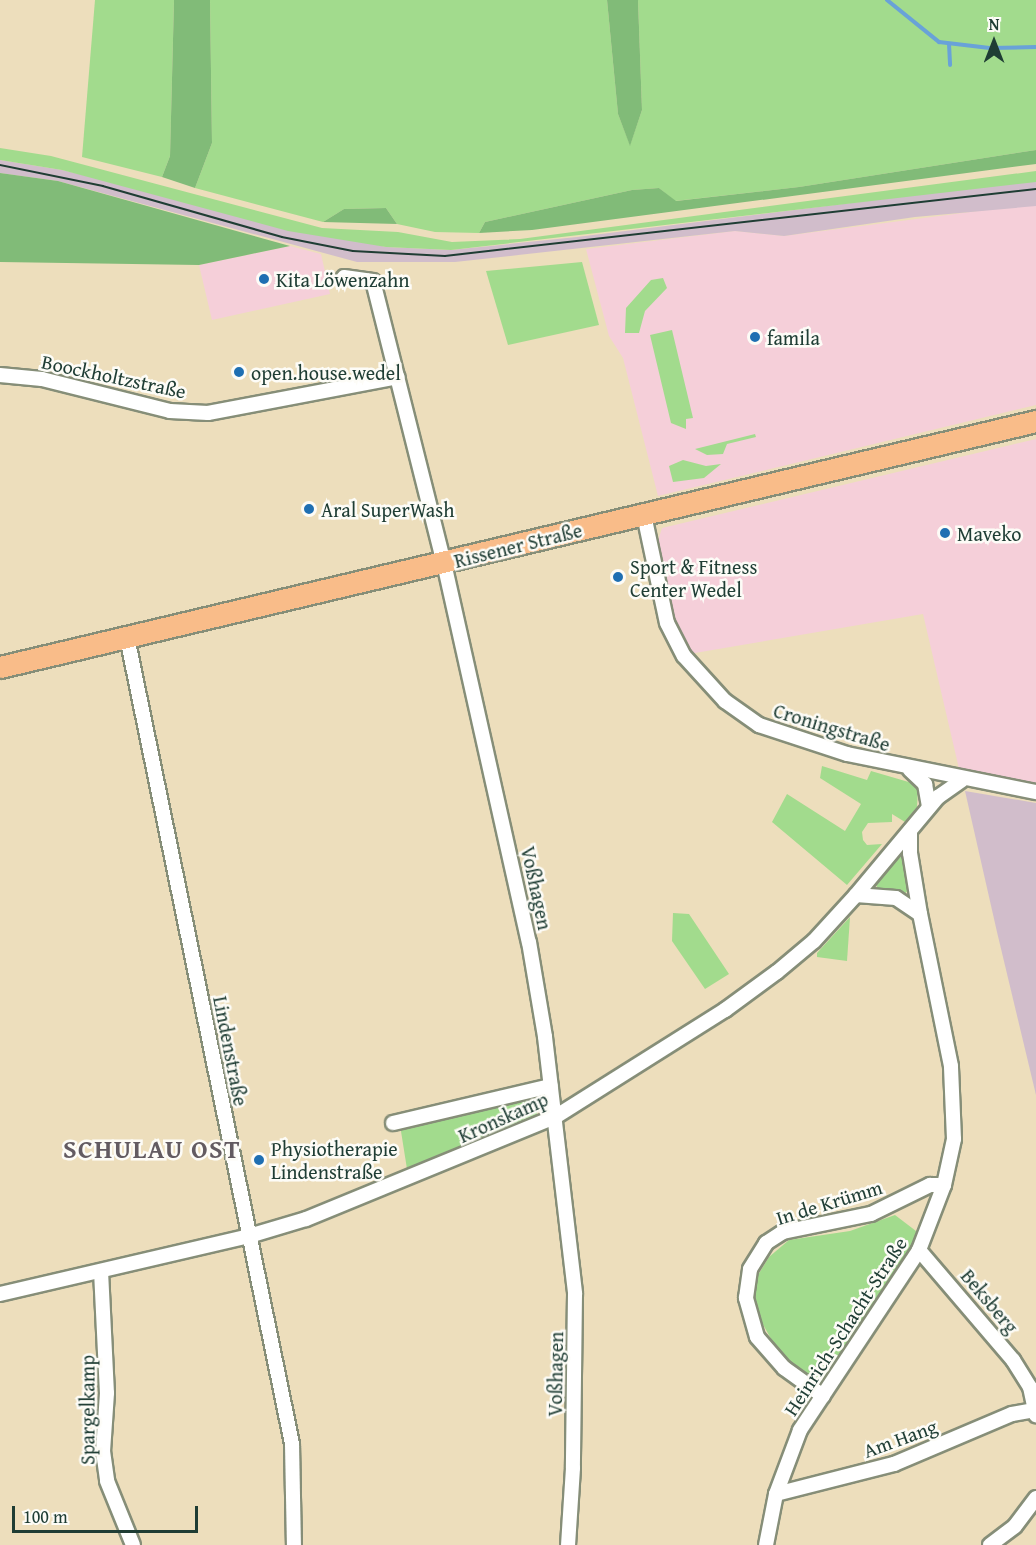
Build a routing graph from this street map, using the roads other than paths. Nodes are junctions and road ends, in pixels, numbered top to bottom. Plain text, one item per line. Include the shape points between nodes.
1 (344, 277) dead end
2 (0, 375) edge
3 (398, 377) junction
4 (1036, 421) edge
5 (644, 515) junction
6 (444, 563) junction
7 (127, 637) junction
8 (0, 667) edge
9 (910, 770) junction
10 (962, 780) junction
11 (1036, 792) edge
12 (929, 807) junction
13 (910, 831) junction
14 (856, 895) junction
15 (920, 914) junction
16 (551, 1086) junction
17 (555, 1117) junction
18 (393, 1123) dead end
19 (944, 1185) junction
20 (249, 1236) junction
21 (919, 1250) junction
22 (101, 1271) junction
23 (0, 1294) edge
24 (823, 1396) junction
25 (1035, 1412) edge
26 (776, 1494) junction
27 (1036, 1498) edge
28 (133, 1545) edge
29 (294, 1545) edge
30 (568, 1545) edge
31 (766, 1545) edge
32 (990, 1545) edge

1 - 3 street, Voßhagen via 373,281
2 - 3 street, Boockholtzstraße via 42,379 170,411 207,413
3 - 6 street, Voßhagen
4 - 5 main road, Rissener Straße
5 - 6 main road, Rissener Straße
5 - 9 street, Croningstraße via 667,623 681,652 701,678 759,725
6 - 7 main road, Rissener Straße
6 - 16 street, Voßhagen via 521,902
7 - 8 main road, Rissener Straße
7 - 20 street, Lindenstraße
9 - 10 street, Croningstraße
9 - 12 street via 925,784
10 - 11 street
10 - 12 street, Kronskamp
12 - 13 street, Kronskamp
13 - 14 street, Kronskamp
13 - 15 street, Heinrich-Schacht-Straße
14 - 15 street via 896,898
14 - 17 street, Kronskamp via 814,941 750,993
15 - 19 street, Heinrich-Schacht-Straße via 954,1088 954,1139
16 - 17 street, Voßhagen
16 - 18 street, Kronskamp
17 - 20 street, Kronskamp via 388,1188
17 - 30 street, Voßhagen via 575,1294
19 - 21 street, Heinrich-Schacht-Straße
19 - 24 street, In de Krümm via 930,1185 871,1214 783,1232 766,1243 750,1269 746,1298 757,1337 784,1368
20 - 22 street, Kronskamp
20 - 29 street, Lindenstraße via 292,1444
21 - 24 street, Heinrich-Schacht-Straße
21 - 25 street, Beksberg via 1013,1360 1030,1387
22 - 23 street, Kronskamp
22 - 28 street, Spargelkamp via 107,1481
24 - 26 street, Heinrich-Schacht-Straße via 800,1430
25 - 26 street, Am Hang via 1012,1414 894,1464
26 - 31 street, Heinrich-Schacht-Straße
27 - 32 street via 1015,1526

